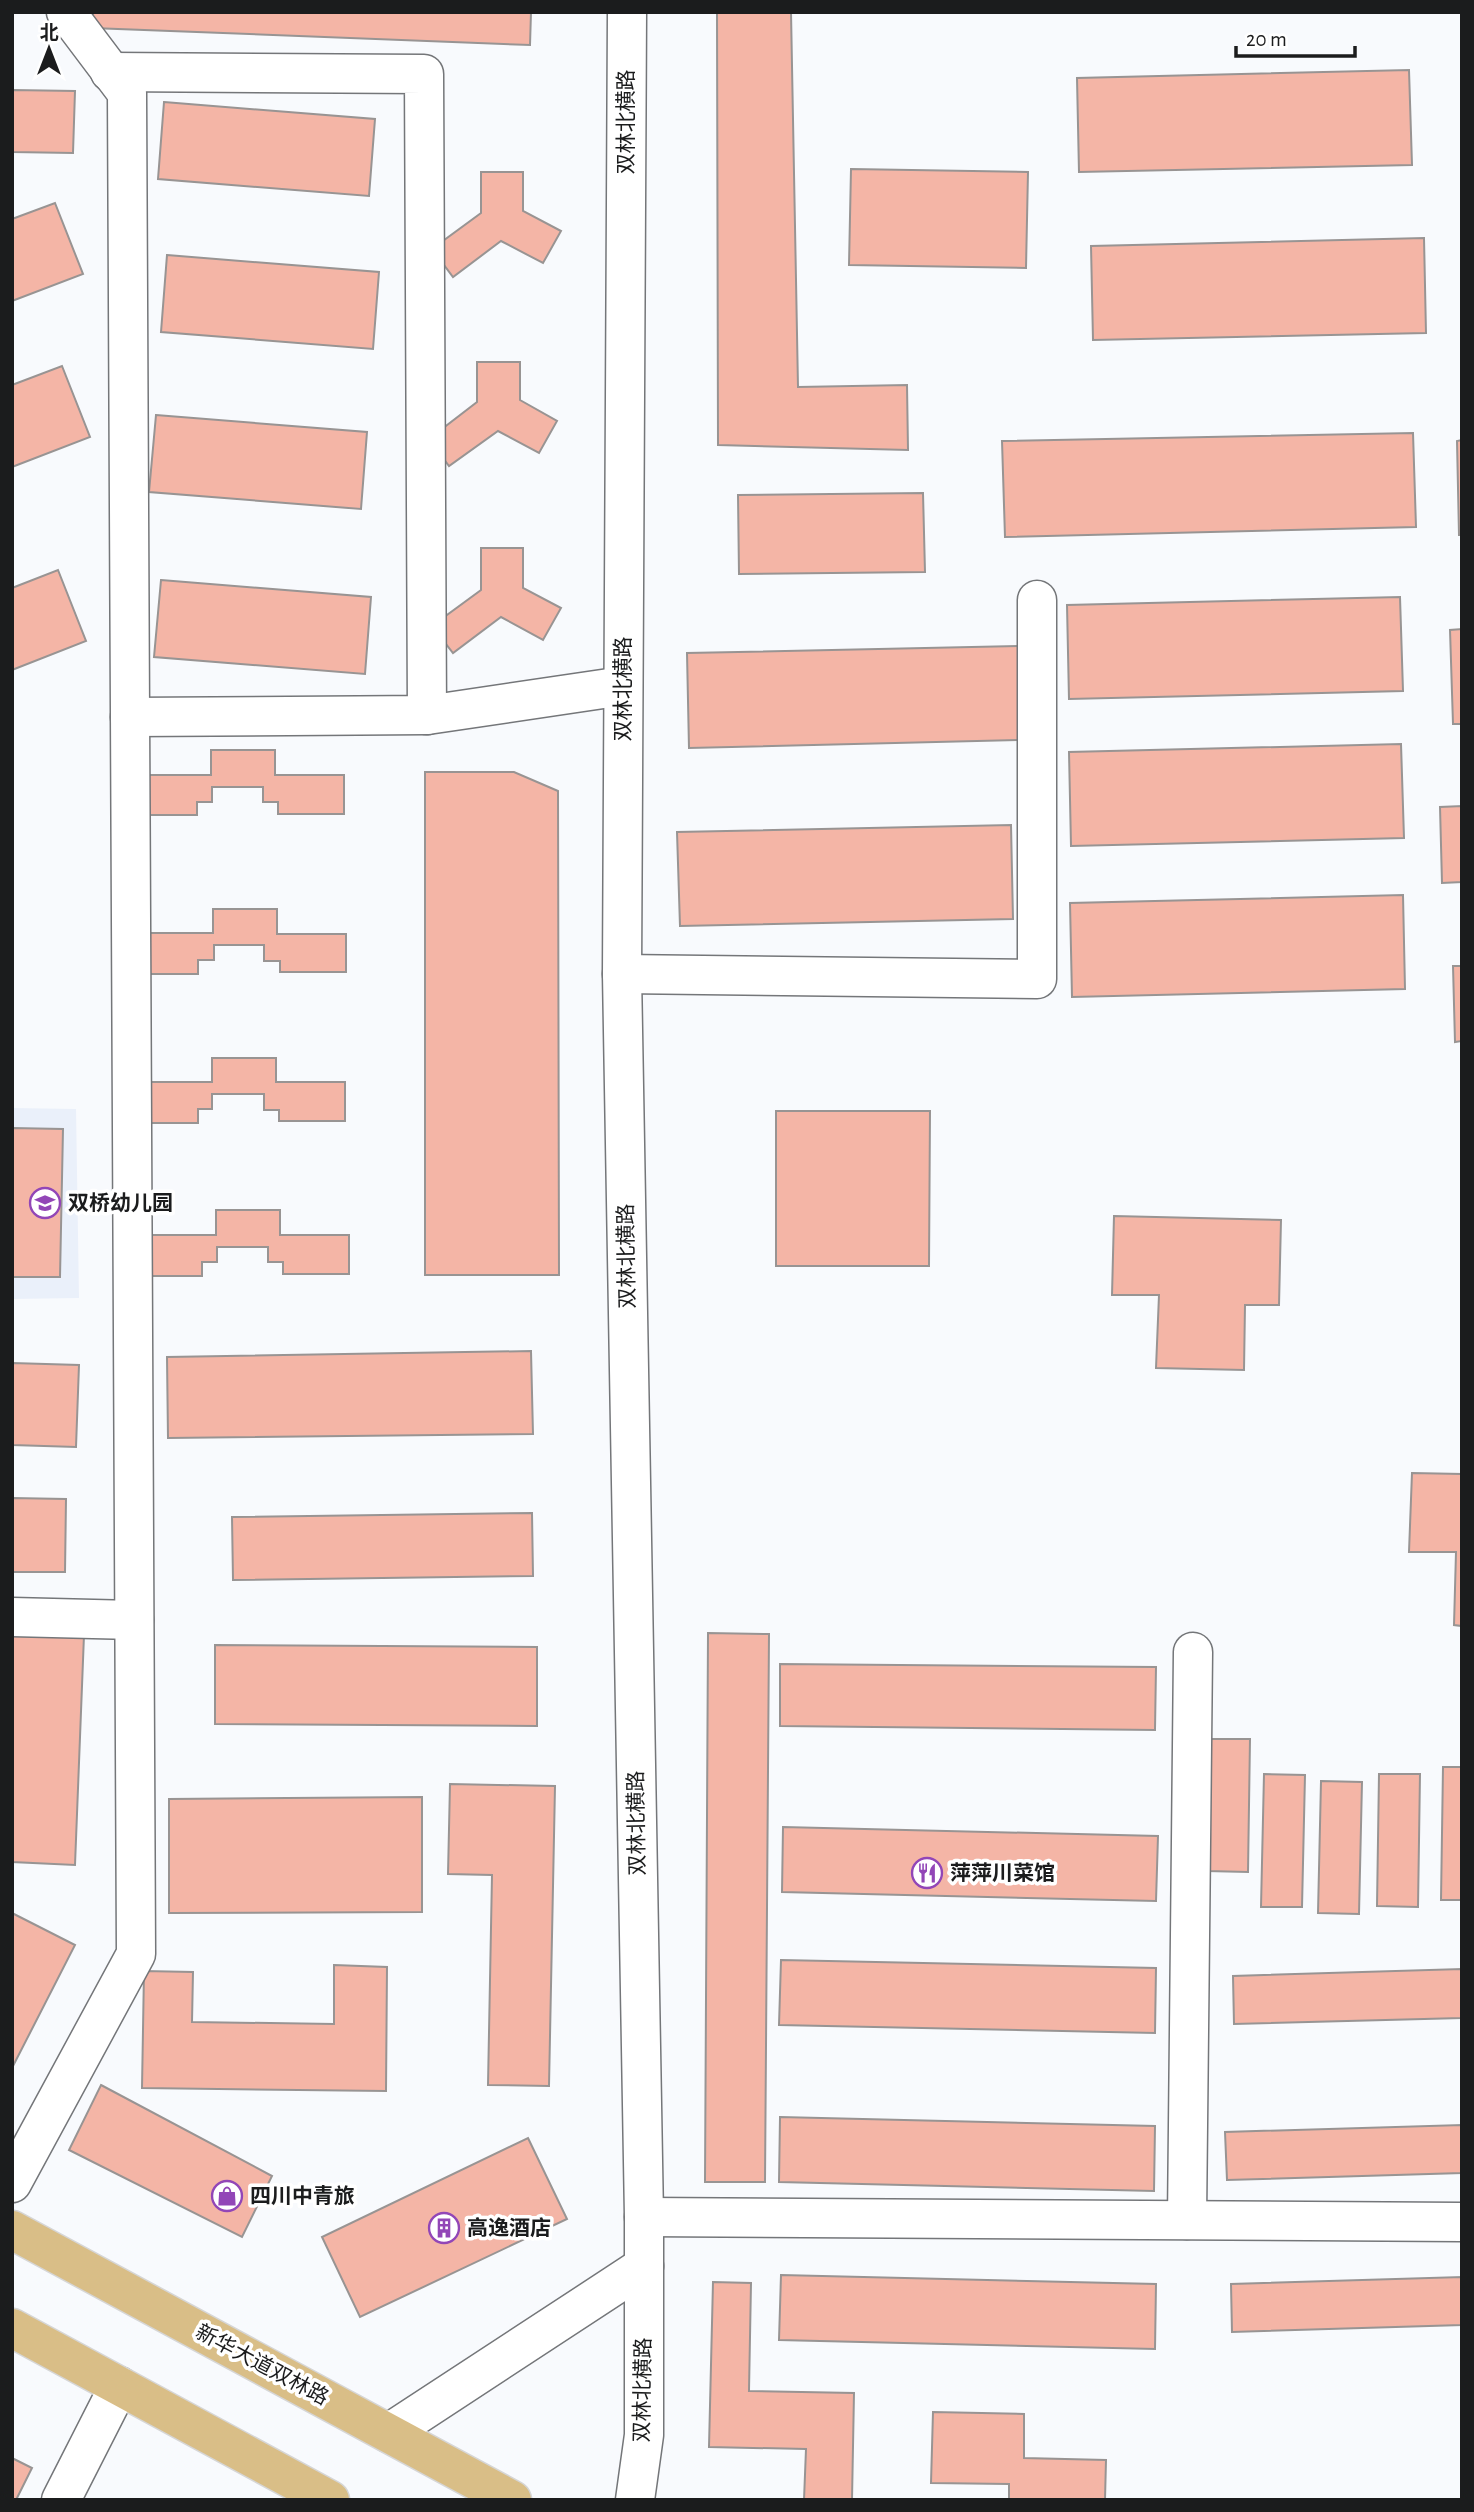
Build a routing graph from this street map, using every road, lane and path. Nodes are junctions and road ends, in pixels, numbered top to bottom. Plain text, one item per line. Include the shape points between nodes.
1 (66, 12) edge
2 (627, 12) edge
3 (110, 72) junction
4 (1037, 600) dead end
5 (623, 686) junction
6 (427, 715) junction
7 (130, 717) junction
8 (622, 974) junction
9 (12, 1617) edge
10 (134, 1619) junction
11 (1194, 1653) dead end
12 (12, 2183) edge
13 (644, 2217) junction
14 (1187, 2220) junction
15 (1462, 2221) edge
16 (12, 2230) edge
17 (644, 2266) junction
18 (12, 2329) edge
19 (119, 2386) junction
20 (388, 2433) junction
21 (61, 2500) edge
22 (330, 2500) edge
23 (512, 2500) edge
24 (635, 2500) edge

1 - 3 street
2 - 5 street, 双林北横路
3 - 6 street via 424,74
3 - 7 street via 127,93
4 - 8 street via 1037,979
5 - 6 street
5 - 8 street, 双林北横路
6 - 7 street
7 - 10 street
8 - 13 street, 双林北横路
9 - 10 street
10 - 12 street via 136,1954
11 - 14 street
13 - 14 street
13 - 17 street, 双林北横路
14 - 15 street
16 - 20 main road, 新华大道双林路
17 - 20 street
17 - 24 street, 双林北横路 via 644,2435
18 - 19 main road
19 - 21 street
19 - 22 main road
20 - 23 main road, 新华大道双林路

